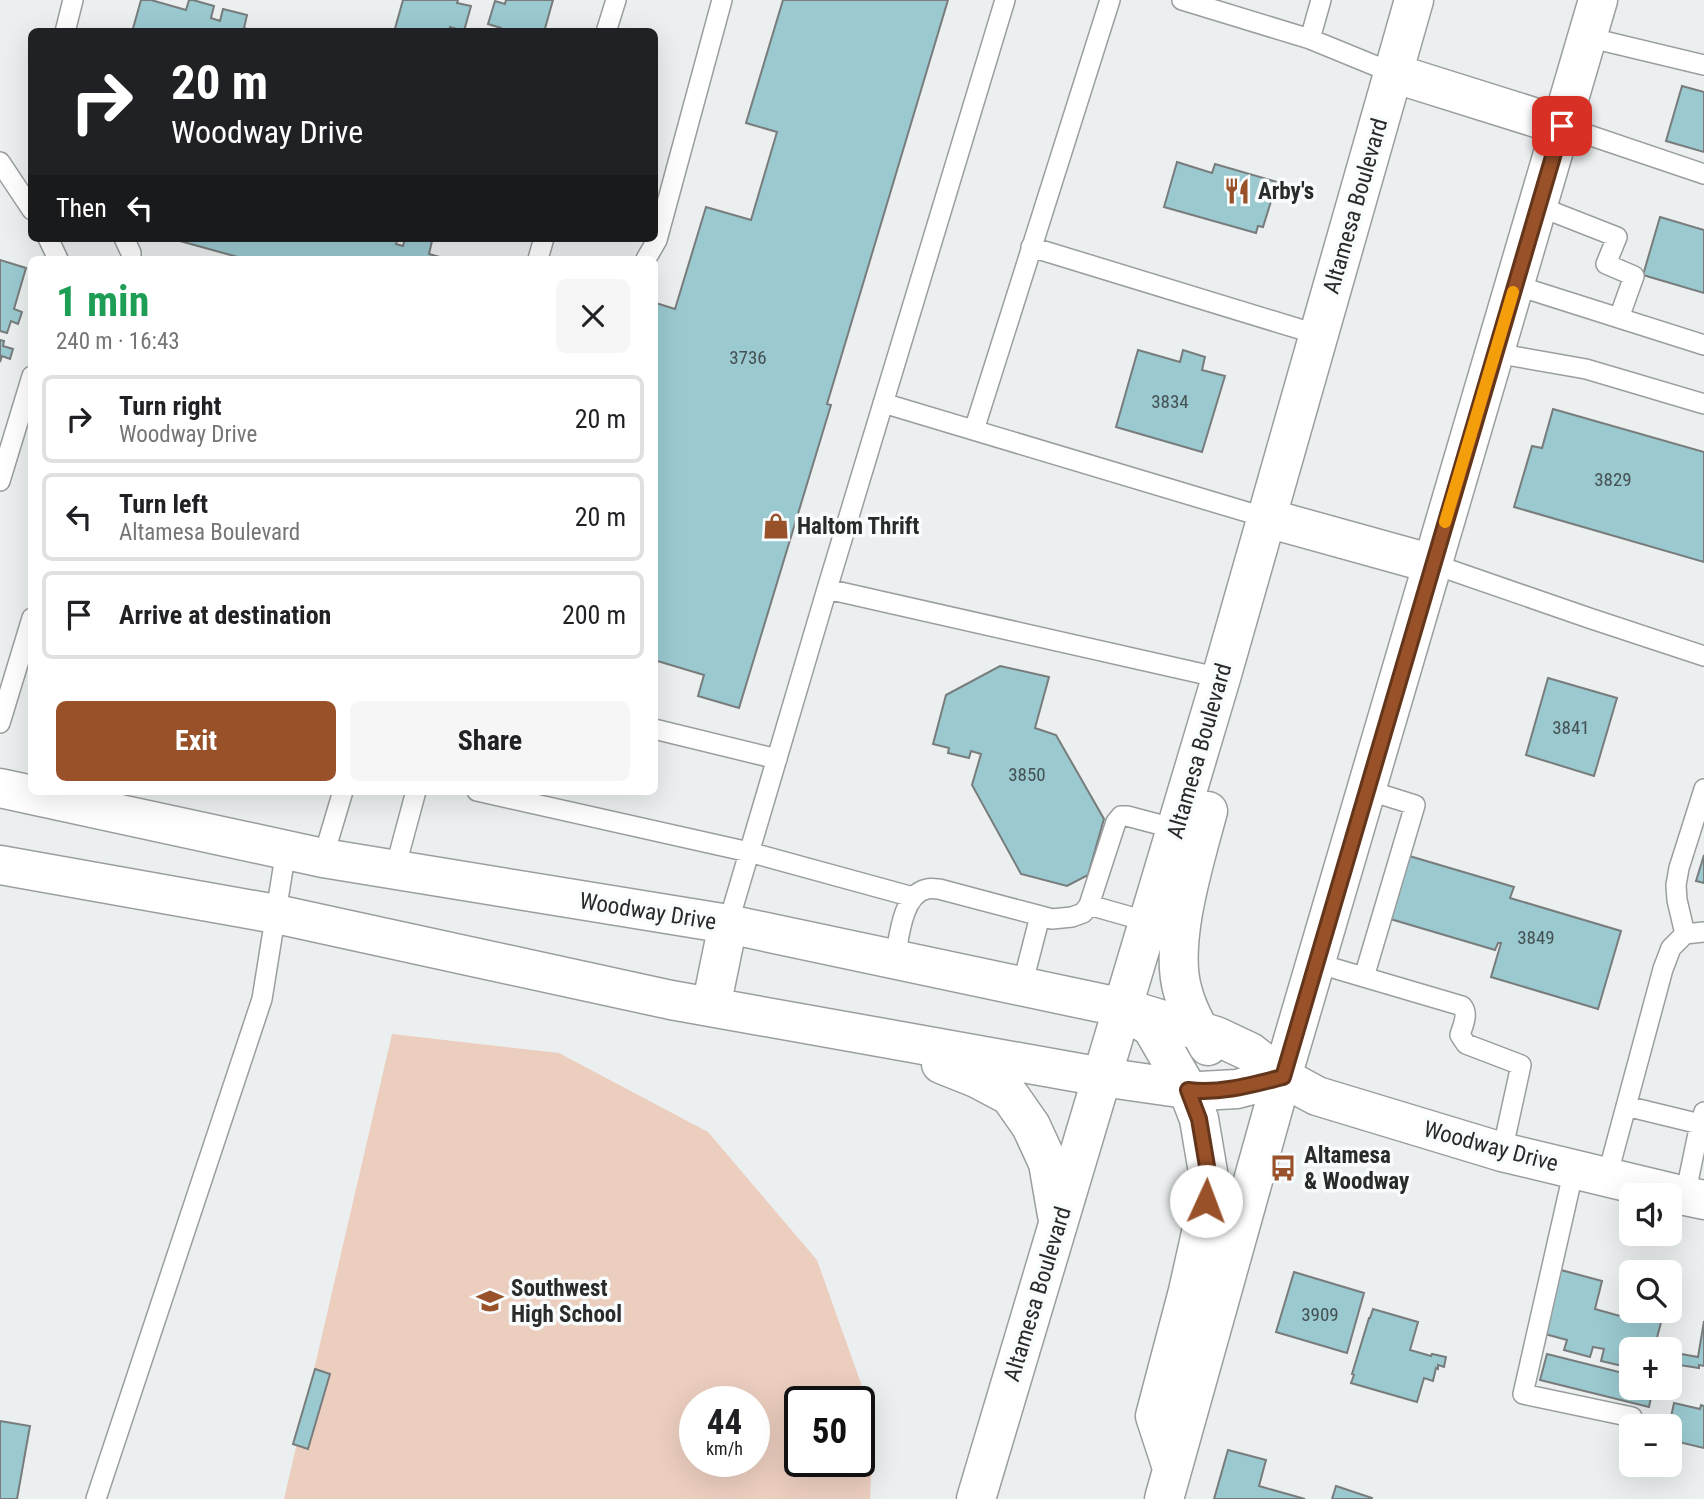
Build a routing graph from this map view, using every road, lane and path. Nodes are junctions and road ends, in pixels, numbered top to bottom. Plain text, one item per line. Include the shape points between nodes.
1 (73, 0) edge
2 (616, 0) edge
3 (722, 0) edge
4 (1005, 0) edge
5 (1110, 0) edge
6 (1182, 0) edge
7 (1321, 0) edge
8 (1414, 0) edge
9 (1598, 0) edge
10 (66, 28) edge
11 (607, 28) edge
12 (1587, 37) junction
13 (1310, 39) junction
14 (1704, 65) edge
15 (1392, 73) junction
16 (1562, 126) junction
17 (0, 162) edge
18 (1704, 174) edge
19 (28, 203) edge
20 (1538, 206) junction
21 (658, 236) edge
22 (1031, 247) junction
23 (1515, 285) junction
24 (1619, 318) junction
25 (1319, 335) junction
26 (1704, 345) edge
27 (1495, 353) junction
28 (28, 389) edge
29 (883, 402) junction
30 (1704, 404) edge
31 (974, 430) junction
32 (0, 481) edge
33 (1267, 518) junction
34 (1433, 564) junction
35 (827, 589) junction
36 (28, 631) edge
37 (1704, 656) edge
38 (1221, 678) junction
39 (0, 723) edge
40 (658, 730) edge
41 (777, 759) junction
42 (0, 788) edge
43 (1704, 789) edge
44 (1367, 790) junction
45 (28, 794) edge
46 (32, 795) edge
47 (342, 795) edge
48 (415, 795) edge
49 (495, 795) edge
50 (1176, 829) junction
51 (286, 850) junction
52 (749, 852) junction
53 (323, 858) junction
54 (0, 865) edge
55 (395, 869) junction
56 (913, 897) junction
57 (1089, 905) junction
58 (276, 914) junction
59 (1040, 916) junction
60 (1149, 922) junction
61 (728, 923) junction
62 (1694, 933) edge
63 (895, 959) junction
64 (1316, 963) junction
65 (1364, 977) junction
66 (1022, 986) junction
67 (711, 1007) junction
68 (1124, 1008) junction
69 (1200, 1031) junction
70 (875, 1037) junction
71 (1102, 1077) junction
72 (1283, 1077) junction
73 (1237, 1089) junction
74 (1188, 1090) junction
75 (1626, 1106) junction
76 (1702, 1118) edge
77 (1502, 1152) junction
78 (1590, 1173) junction
79 (1695, 1198) edge
80 (1058, 1224) junction
81 (1619, 1414) edge
82 (1168, 1484) edge
83 (96, 1499) edge
84 (976, 1499) edge

1 - 10 lane
2 - 11 lane
3 - 21 lane
4 - 29 lane
5 - 22 lane
6 - 13 lane
7 - 13 lane
8 - 15 main road, Altamesa Boulevard
9 - 12 main road
12 - 14 lane
12 - 16 main road
13 - 15 lane
15 - 16 main road
15 - 25 main road, Altamesa Boulevard
16 - 18 lane
16 - 20 main road
17 - 19 lane
20 - 23 main road
20 - 24 lane via 1617,237 1606,264 1634,276
22 - 25 lane
22 - 31 lane
23 - 24 lane
23 - 27 main road
24 - 26 lane
25 - 33 main road, Altamesa Boulevard
27 - 30 lane via 1586,369
27 - 34 main road
28 - 32 lane
29 - 31 lane
29 - 35 lane
31 - 33 lane
33 - 34 main road
33 - 38 main road, Altamesa Boulevard
34 - 37 lane
34 - 44 main road
35 - 38 lane
35 - 41 lane
36 - 39 lane
38 - 50 main road, Altamesa Boulevard
38 - 69 main road via 1224,732 1178,951 1182,989
40 - 41 lane
41 - 52 lane
42 - 45 main road, Woodway Drive
43 - 62 lane via 1676,885 1677,900
44 - 64 main road
44 - 65 lane via 1415,805
46 - 51 main road, Woodway Drive
47 - 53 lane
48 - 55 lane
49 - 52 lane
50 - 57 lane via 1121,816
50 - 60 main road, Altamesa Boulevard
51 - 53 main road, Woodway Drive
51 - 58 lane
52 - 56 lane
52 - 61 lane
53 - 55 main road, Woodway Drive
54 - 58 main road
55 - 61 main road, Woodway Drive
56 - 59 lane via 925,889 939,889
56 - 63 lane via 903,915
57 - 59 lane via 1072,917
57 - 60 lane
58 - 67 main road
58 - 83 lane via 262,999
59 - 66 lane
60 - 68 main road, Altamesa Boulevard
61 - 63 main road, Woodway Drive
61 - 67 main road
62 - 75 lane via 1671,948 1662,969
63 - 66 main road, Woodway Drive
64 - 65 lane
64 - 72 main road
65 - 77 lane via 1462,1006 1466,1016 1460,1035 1466,1044 1521,1065
66 - 68 main road, Woodway Drive
67 - 70 main road
68 - 69 main road, Woodway Drive
68 - 71 main road, Altamesa Boulevard
68 - 74 main road via 1152,1028
69 - 72 main road, Woodway Drive via 1250,1052
69 - 73 main road
70 - 71 main road
70 - 80 main road via 1010,1096 1048,1163
71 - 74 main road
71 - 80 main road, Altamesa Boulevard
72 - 73 main road
72 - 77 main road, Woodway Drive via 1317,1096
72 - 82 main road
73 - 74 main road
74 - 82 main road via 1199,1119 1209,1178 1188,1291 1155,1416
75 - 76 lane
75 - 78 lane
76 - 79 lane
77 - 78 main road, Woodway Drive
78 - 79 main road, Woodway Drive
78 - 81 lane via 1523,1394
80 - 84 main road, Altamesa Boulevard

